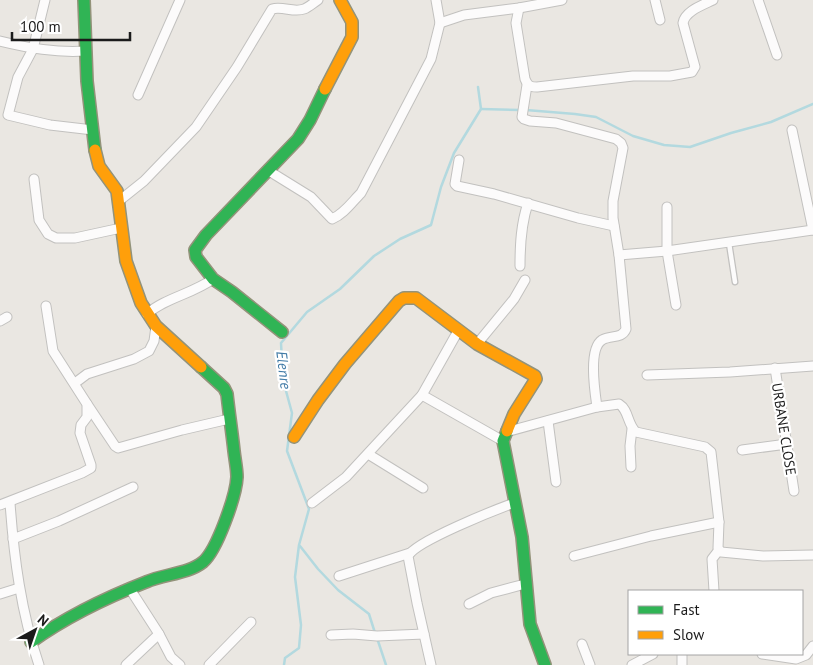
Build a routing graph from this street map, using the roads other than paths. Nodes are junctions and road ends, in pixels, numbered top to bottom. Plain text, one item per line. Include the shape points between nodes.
1 (45, 0) edge
2 (84, 0) edge
3 (180, 0) edge
4 (318, 0) edge
5 (340, 0) edge
6 (436, 0) edge
7 (562, 0) edge
8 (655, 0) edge
9 (713, 0) edge
10 (758, 0) edge
11 (519, 8) junction
12 (660, 20) dead end
13 (440, 23) junction
14 (0, 41) edge
15 (33, 49) junction
16 (86, 51) junction
17 (777, 55) dead end
18 (527, 85) junction
19 (138, 95) dead end
20 (93, 130) junction
21 (792, 130) dead end
22 (459, 160) dead end
23 (268, 171) junction
24 (34, 179) dead end
25 (118, 201) junction
26 (528, 204) junction
27 (667, 208) dead end
28 (614, 226) junction
29 (121, 228) junction
30 (813, 230) edge
31 (729, 243) junction
32 (667, 251) junction
33 (618, 255) junction
34 (520, 266) dead end
35 (213, 280) junction
36 (525, 280) dead end
37 (735, 282) dead end
38 (676, 305) dead end
39 (46, 306) dead end
40 (147, 314) junction
41 (156, 326) junction
42 (458, 331) junction
43 (282, 332) dead end
44 (477, 344) junction
45 (813, 366) edge
46 (775, 368) junction
47 (647, 374) dead end
48 (75, 383) junction
49 (422, 395) junction
50 (87, 404) junction
51 (597, 407) junction
52 (229, 419) junction
53 (548, 421) junction
54 (632, 428) junction
55 (294, 437) dead end
56 (504, 437) junction
57 (787, 444) junction
58 (742, 450) dead end
59 (368, 454) junction
60 (631, 468) dead end
61 (556, 482) dead end
62 (133, 487) dead end
63 (422, 488) dead end
64 (794, 491) dead end
65 (514, 502) junction
66 (10, 503) junction
67 (312, 503) dead end
68 (0, 505) edge
69 (719, 522) junction
70 (13, 539) junction
71 (718, 550) junction
72 (410, 553) junction
73 (813, 555) edge
74 (574, 556) dead end
75 (338, 576) dead end
76 (525, 584) junction
77 (19, 588) junction
78 (130, 589) junction
79 (714, 590) edge
80 (0, 594) edge
81 (469, 604) dead end
82 (251, 622) dead end
83 (159, 634) junction
84 (424, 634) junction
85 (331, 635) dead end
86 (31, 642) junction
87 (582, 644) dead end
88 (813, 646) edge
89 (651, 655) edge
90 (769, 655) edge
91 (39, 665) edge
92 (126, 665) edge
93 (180, 665) edge
94 (209, 665) edge
95 (431, 665) edge
96 (545, 665) edge
97 (590, 665) edge
98 (632, 665) edge

1 - 15 street
2 - 16 street
3 - 19 street
4 - 25 street via 303,10 272,9 196,127 144,182
5 - 23 street via 353,24 352,37 310,120 298,139
6 - 13 street
7 - 11 street
8 - 12 street
9 - 18 street via 684,18 695,67 692,72 537,87
10 - 17 street
11 - 13 street via 464,15
11 - 18 street via 516,23
13 - 23 street via 431,59 420,81 361,193 339,215 332,219 311,197
14 - 15 street
15 - 16 street
15 - 20 street via 18,77 8,115 50,125
16 - 20 street
18 - 28 street via 524,119 556,123 622,143 613,201
20 - 25 street via 99,166 117,191
21 - 30 street
22 - 26 street via 457,186
23 - 35 street via 197,246 196,257
24 - 29 street via 39,220 48,234 56,238 75,238
25 - 29 street
26 - 28 street
26 - 34 street via 523,218
27 - 32 street
28 - 33 street
29 - 40 street via 129,271
30 - 31 street
31 - 32 street
31 - 37 lane
32 - 33 street
32 - 38 street
33 - 51 street via 626,329 622,335 603,340 598,346 594,364
35 - 40 street via 200,289 159,304
35 - 43 street
36 - 44 street via 514,299
39 - 48 street via 53,351
40 - 41 street
41 - 48 street via 149,351 87,374
41 - 52 street via 224,388
42 - 44 street
42 - 49 street
42 - 55 street via 416,298 399,301 345,364
44 - 56 street via 536,379
45 - 46 street
46 - 47 street
46 - 57 street, URBANE CLOSE
48 - 50 street
49 - 56 street
49 - 59 street
50 - 52 street via 118,448
50 - 66 street via 87,417 80,433 91,468
51 - 53 street
51 - 54 street via 623,406
52 - 78 street via 237,476 235,492 212,550 198,566
53 - 56 street
53 - 61 street
54 - 60 street
54 - 69 street via 643,434 709,449
56 - 65 street
57 - 58 street
57 - 64 street, URBANE CLOSE
59 - 63 street
59 - 67 street via 339,484
62 - 70 street
65 - 72 street via 478,516
65 - 76 street via 522,537
66 - 68 street
66 - 70 street
69 - 71 street
69 - 74 street
70 - 77 street
71 - 73 street via 734,554
71 - 79 street via 712,559
72 - 75 street
72 - 84 street
76 - 81 street via 491,593
76 - 96 street via 530,624
77 - 80 street
77 - 86 street
78 - 83 street
78 - 86 street via 58,623
82 - 94 street
83 - 92 street
83 - 93 street via 171,657
84 - 85 street
84 - 95 street
86 - 91 street
87 - 97 street
88 - 90 street via 806,655 796,659
89 - 98 street

